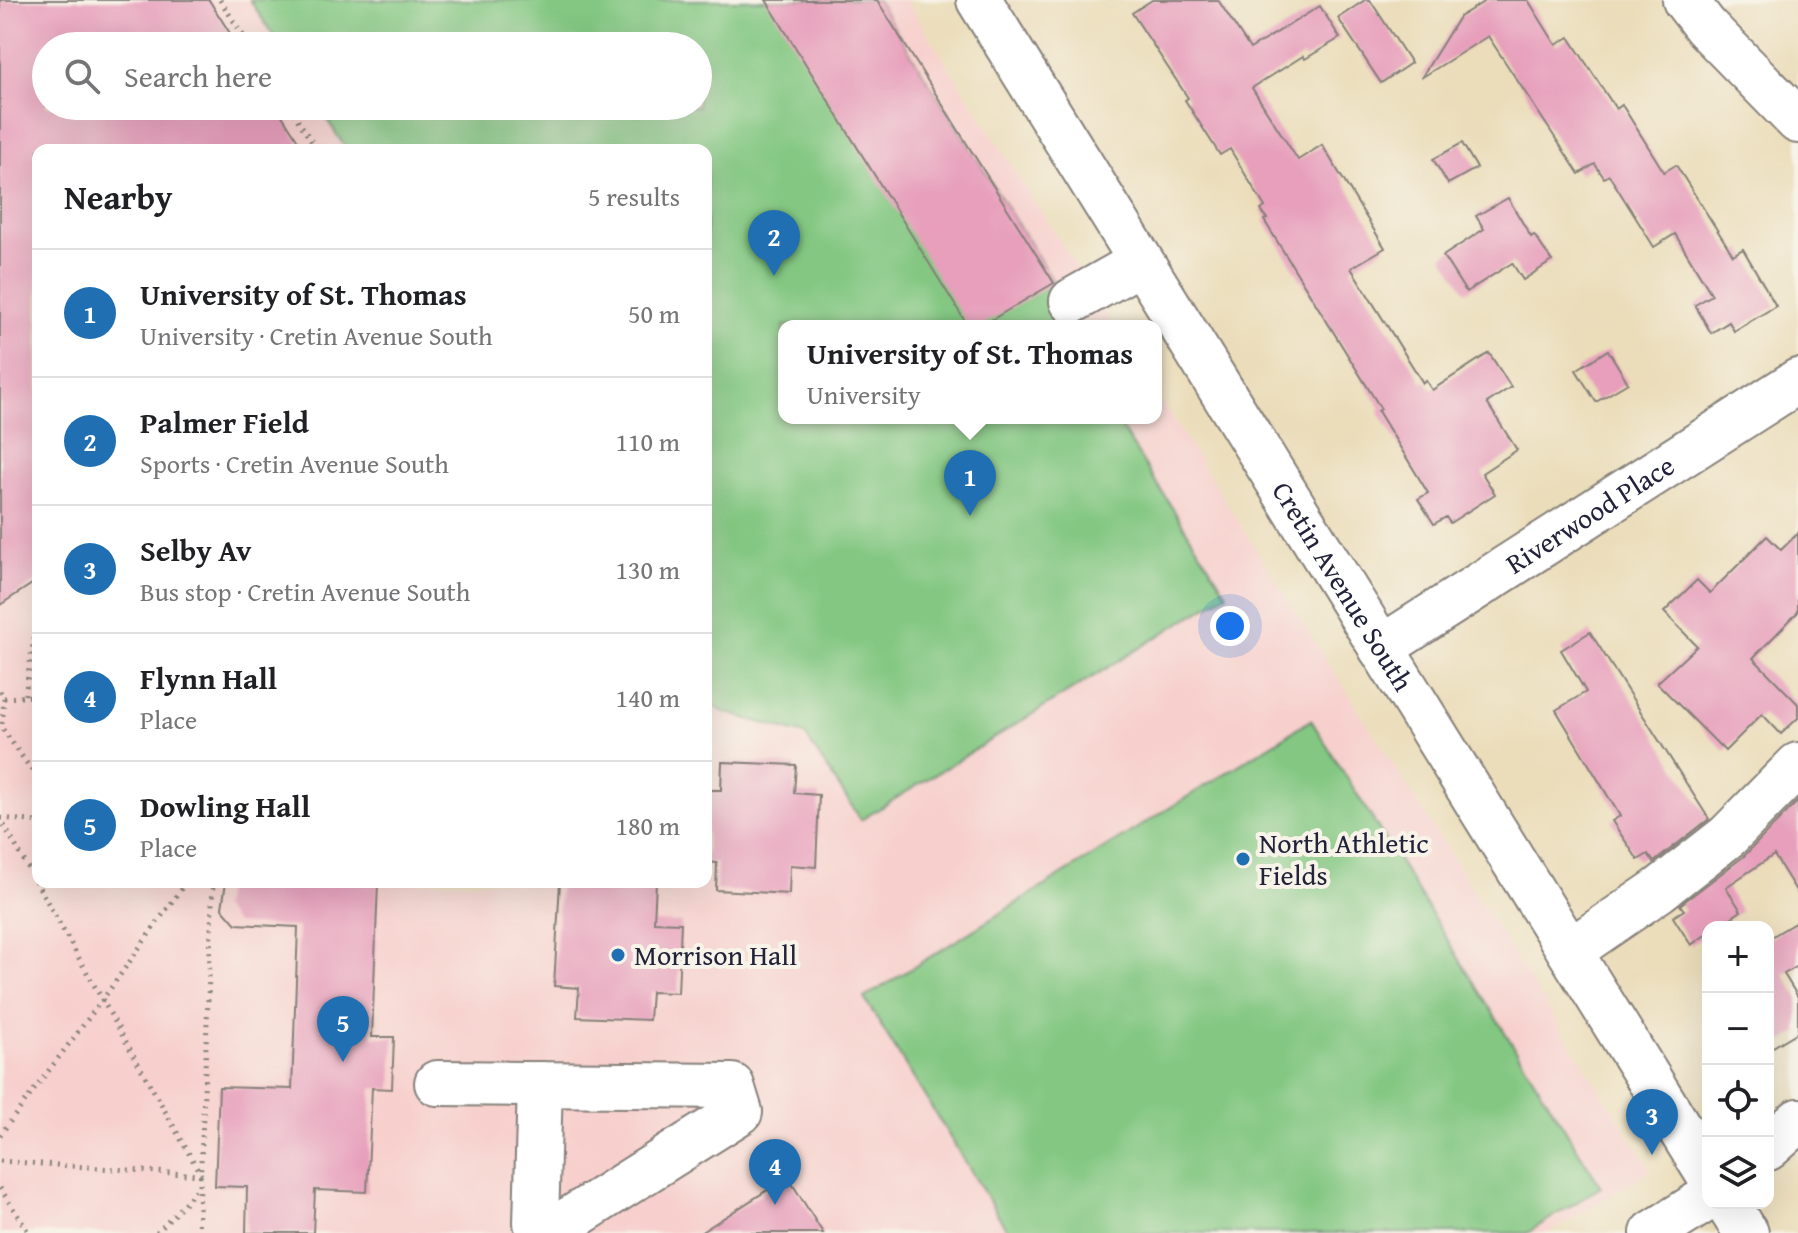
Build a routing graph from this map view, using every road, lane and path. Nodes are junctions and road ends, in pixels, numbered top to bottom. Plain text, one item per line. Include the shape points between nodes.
1 (220, 0) edge
2 (979, 0) edge
3 (1685, 0) edge
4 (241, 32) edge
5 (1796, 115) edge
6 (298, 120) edge
7 (313, 144) edge
8 (1141, 262) junction
9 (1072, 301) dead end
10 (1798, 381) edge
11 (1381, 648) junction
12 (32, 651) edge
13 (0, 691) edge
14 (25, 695) junction
15 (32, 696) edge
16 (4, 698) junction
17 (1798, 765) edge
18 (32, 770) edge
19 (0, 818) edge
20 (32, 821) edge
21 (32, 874) edge
22 (40, 888) edge
23 (182, 888) edge
24 (213, 888) edge
25 (1570, 951) junction
26 (103, 999) junction
27 (437, 1083) dead end
28 (540, 1084) junction
29 (1798, 1121) edge
30 (0, 1135) edge
31 (1774, 1143) edge
32 (0, 1161) edge
33 (1702, 1164) edge
34 (201, 1175) junction
35 (200, 1186) junction
36 (0, 1188) edge
37 (1702, 1202) edge
38 (1731, 1209) edge
39 (29, 1233) edge
40 (157, 1233) edge
41 (198, 1233) edge
42 (541, 1233) edge
43 (548, 1233) edge
44 (1653, 1233) edge
45 (1746, 1233) edge

1 - 4 path
2 - 8 main road, Cretin Avenue South
3 - 5 main road
6 - 7 path
8 - 9 main road
8 - 11 main road, Cretin Avenue South
10 - 11 main road, Riverwood Place
11 - 25 main road, Cretin Avenue South
12 - 14 path
13 - 16 path
14 - 15 path
14 - 16 path
16 - 18 path via 2,728
17 - 25 main road via 1728,836
19 - 20 path
19 - 21 path
22 - 26 path
23 - 26 path
24 - 34 path
25 - 33 main road, Cretin Avenue South
26 - 30 path
26 - 34 path
27 - 28 main road
28 - 42 main road via 536,1223
28 - 43 main road via 732,1086 740,1112
29 - 31 main road
32 - 34 path
34 - 35 path
35 - 40 path
35 - 41 path
36 - 39 path
37 - 44 main road
38 - 45 main road

